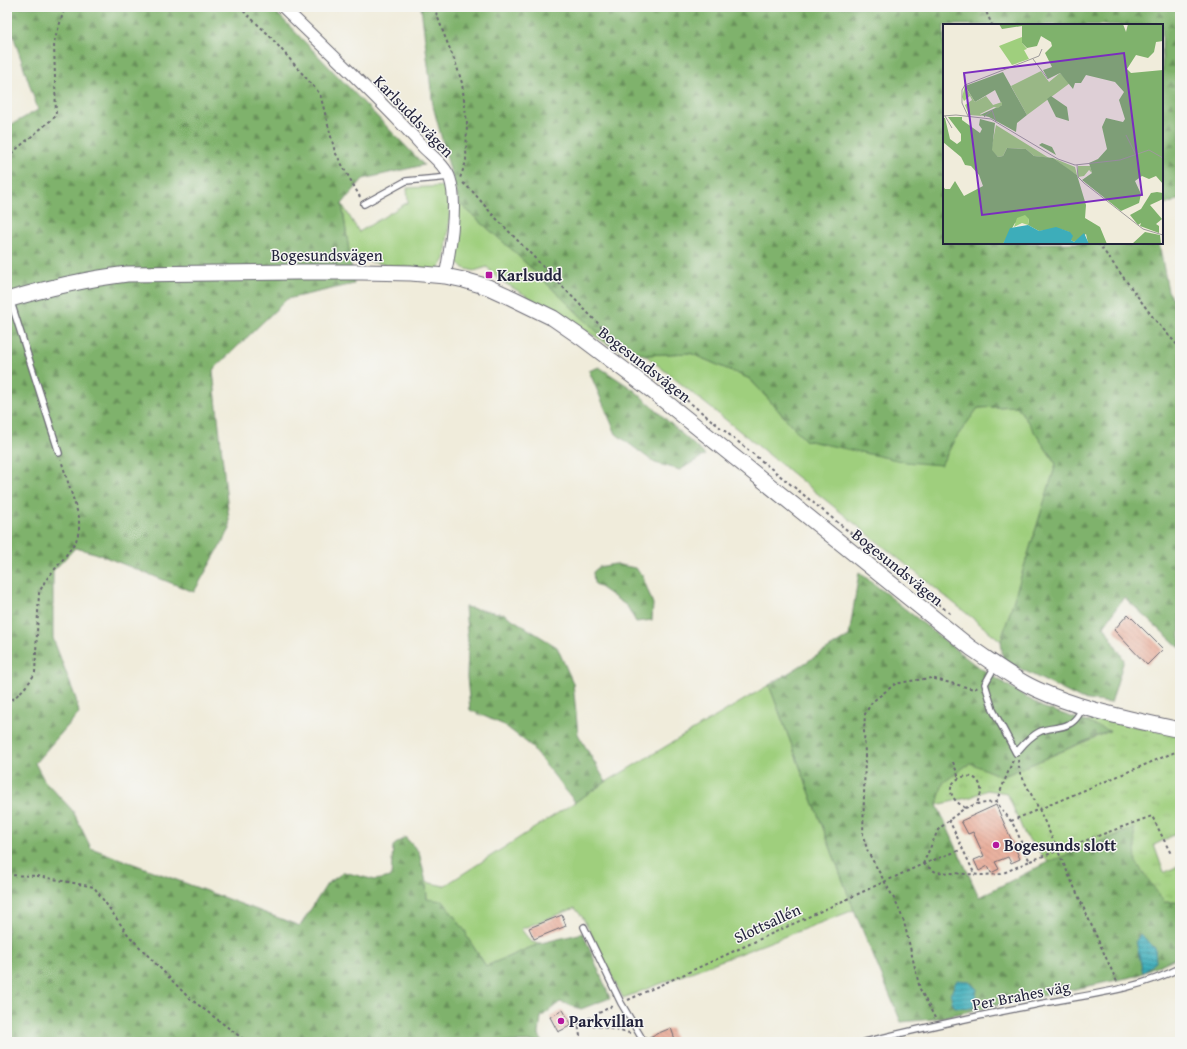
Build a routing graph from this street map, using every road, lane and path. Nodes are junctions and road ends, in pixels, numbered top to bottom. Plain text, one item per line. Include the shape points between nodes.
1 (65, 7) edge
2 (239, 7) edge
3 (283, 7) edge
4 (434, 7) edge
5 (984, 7) edge
6 (992, 24) edge
7 (7, 157) edge
8 (454, 178) junction
9 (364, 204) joint
10 (1099, 244) edge
11 (445, 276) junction
12 (8, 300) edge
13 (1180, 348) edge
14 (59, 453) joint
15 (955, 617) dead end
16 (995, 664) junction
17 (985, 684) junction
18 (7, 704) edge
19 (1083, 707) junction
20 (1180, 730) edge
21 (1180, 750) edge
22 (1016, 753) junction
23 (953, 762) dead end
24 (959, 778) junction
25 (996, 802) junction
26 (976, 804) junction
27 (965, 808) junction
28 (1039, 809) junction
29 (949, 820) junction
30 (1011, 821) junction
31 (963, 849) junction
32 (1057, 850) junction
33 (1171, 854) dead end
34 (1030, 861) junction
35 (923, 864) junction
36 (7, 875) edge
37 (975, 875) junction
38 (885, 882) junction
39 (584, 927) dead end
40 (1180, 968) edge
41 (1120, 989) junction
42 (621, 1003) junction
43 (578, 1024) junction
44 (938, 1024) junction
45 (640, 1035) junction
46 (247, 1042) edge
47 (581, 1042) edge
48 (644, 1042) edge
49 (865, 1042) edge

1 - 7 path via 54,42 56,116
2 - 9 path via 268,34 320,94 334,152
3 - 8 street, Karlsuddsvägen
4 - 8 path via 462,83 468,123 466,162
5 - 6 path
8 - 9 lane via 406,181
8 - 11 street, Karlsuddsvägen via 451,249
8 - 15 path via 472,192 621,347
10 - 13 path via 1155,320
11 - 12 street, Bogesundsvägen via 362,272 127,274 93,278
11 - 16 street, Bogesundsvägen via 488,287 553,318 582,338 651,390 971,648
12 - 14 lane
14 - 18 path via 78,517 79,531 76,541 45,581 39,593 36,673 21,693
16 - 17 lane
16 - 19 street, Bogesundsvägen via 1035,689
17 - 22 lane via 993,710
17 - 38 path via 974,689 931,678 894,684 872,702 865,714 863,836 868,852
19 - 20 street, Bogesundsvägen
19 - 22 lane via 1070,724 1039,732
21 - 28 path
22 - 25 path
22 - 28 path via 1020,773
23 - 24 path
24 - 26 path via 968,776 979,783 981,789
24 - 27 path via 954,782 952,794
25 - 26 path
25 - 30 path
26 - 27 path
27 - 29 path
28 - 30 path
28 - 32 path
29 - 31 path
29 - 35 path via 938,830
30 - 34 path
31 - 35 path, Slottsallén
31 - 37 path
32 - 33 path via 1152,816
32 - 34 path
32 - 41 path
34 - 37 path via 1001,874
35 - 37 path via 936,872
35 - 38 path, Slottsallén
36 - 46 path via 38,876 94,887 129,936 188,997
38 - 42 path, Slottsallén
38 - 44 path via 904,922 920,990
39 - 42 lane
40 - 41 lane, Per Brahes väg via 1169,974
41 - 44 lane, Per Brahes väg
42 - 43 path, Slottsallén
42 - 45 lane
43 - 45 path via 590,1024
43 - 47 path
44 - 49 lane, Per Brahes väg
45 - 48 lane

